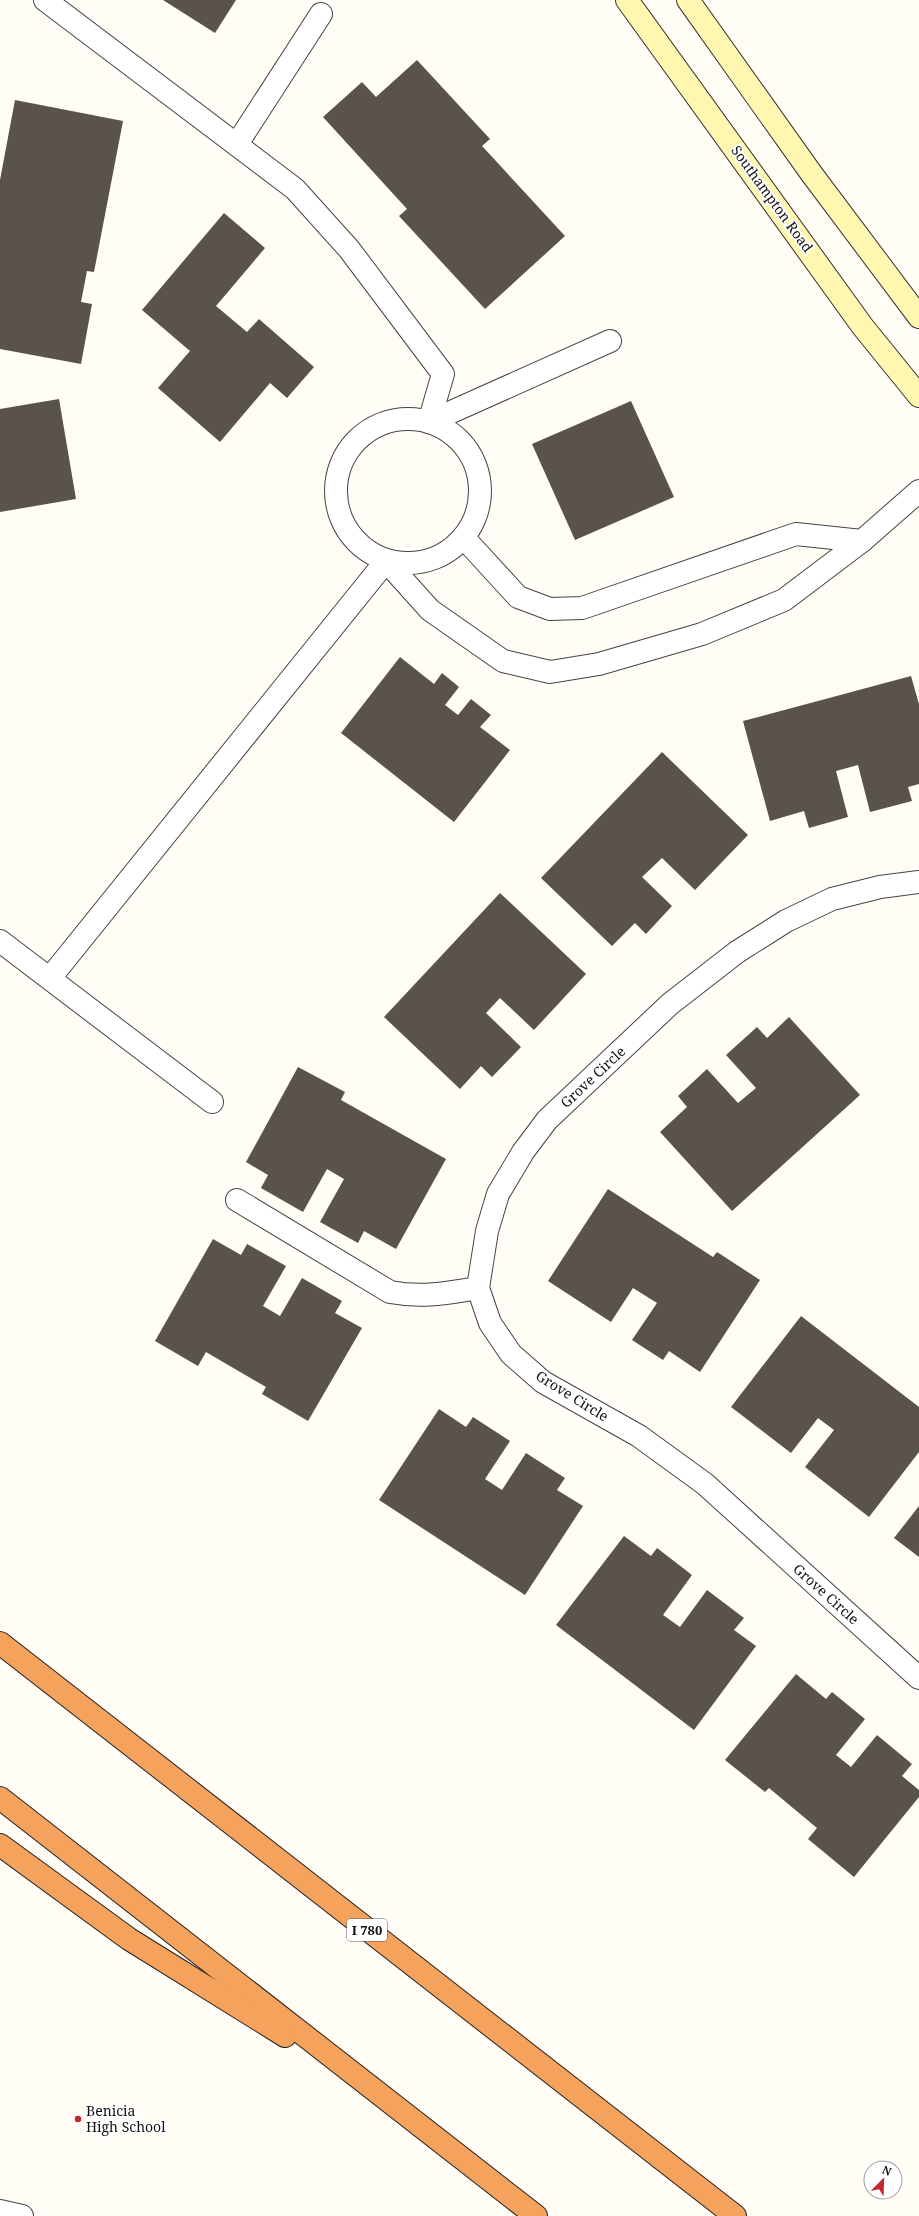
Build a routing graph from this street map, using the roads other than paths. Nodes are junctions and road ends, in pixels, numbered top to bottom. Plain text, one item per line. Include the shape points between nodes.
1 (45, 0) edge
2 (627, 0) edge
3 (688, 0) edge
4 (321, 14) dead end
5 (237, 144) junction
6 (919, 317) edge
7 (610, 342) dead end
8 (919, 396) edge
9 (429, 422) junction
10 (919, 491) edge
11 (464, 538) junction
12 (862, 541) junction
13 (386, 561) junction
14 (919, 882) edge
15 (0, 940) edge
16 (50, 978) junction
17 (212, 1102) dead end
18 (237, 1200) dead end
19 (478, 1288) junction
20 (0, 1643) edge
21 (919, 1678) edge
22 (0, 1798) edge
23 (0, 1845) edge
24 (386, 2098) junction
25 (0, 2211) edge
26 (22, 2216) edge
27 (536, 2216) edge
28 (735, 2216) edge

1 - 5 street
2 - 8 street, Southampton Road via 863,327
3 - 6 street via 811,173
4 - 5 street
5 - 9 street via 295,189 344,244 443,374
7 - 9 street
9 - 11 street via 451,432 467,449 478,471 481,494 476,517
9 - 13 street via 404,419 379,424 358,438 342,458 335,482 336,508 346,531 364,549
10 - 12 street
11 - 12 street via 518,596 550,609 582,608 796,534
11 - 13 street via 448,552 429,561 408,565
12 - 13 street via 784,600 702,634 599,664 550,672 503,661 430,610
13 - 16 street
14 - 19 street, Grove Circle via 880,887 832,899 786,921 737,952 670,1004 547,1120 523,1152 498,1194 487,1231
15 - 16 street
16 - 17 street
18 - 19 street via 390,1292 413,1296 439,1295
19 - 21 street, Grove Circle via 490,1323 517,1359 543,1382 639,1436 705,1484
20 - 28 highway, I 780
22 - 24 highway
23 - 24 highway via 129,1938
24 - 27 highway
25 - 26 street

